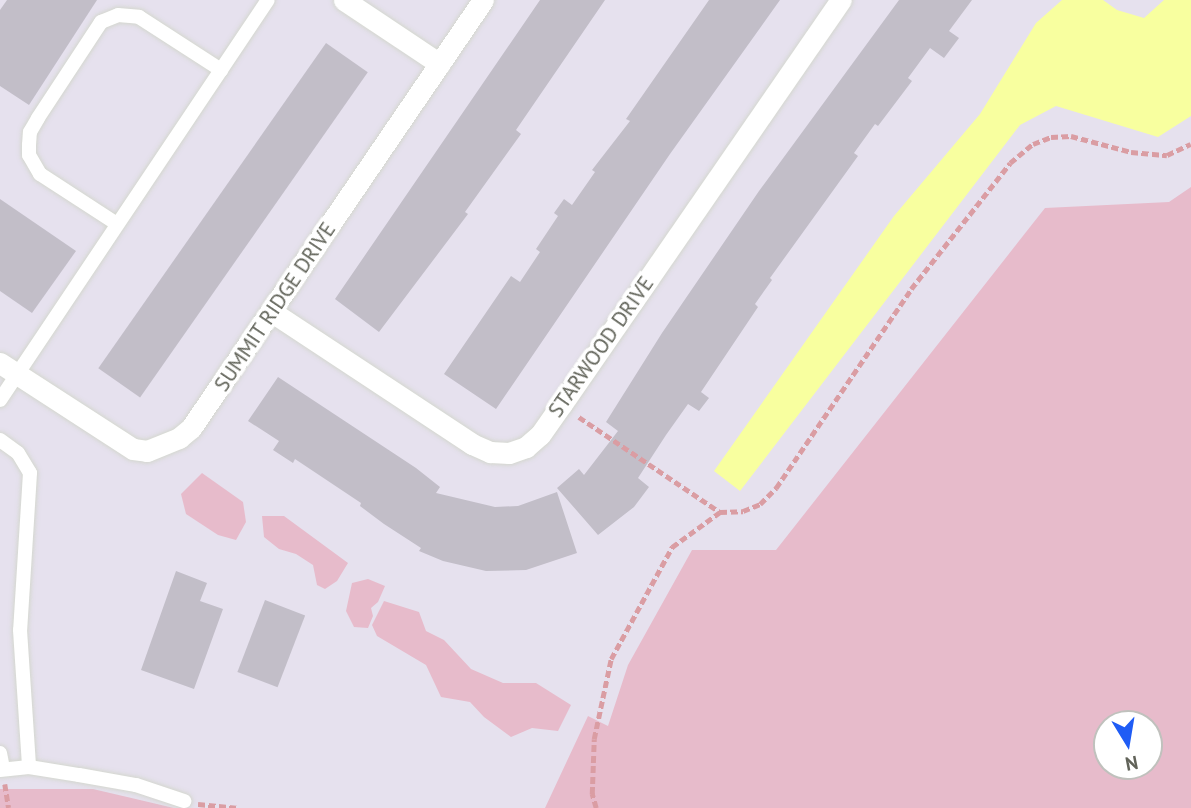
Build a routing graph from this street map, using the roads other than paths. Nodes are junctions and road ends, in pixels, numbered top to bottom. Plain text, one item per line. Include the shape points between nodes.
1 (268, 0) edge
2 (344, 0) edge
3 (483, 0) edge
4 (841, 0) edge
5 (440, 64) junction
6 (221, 70) junction
7 (117, 225) junction
8 (272, 312) junction
9 (9, 368) edge
10 (0, 400) edge
11 (0, 440) edge
12 (0, 752) edge
13 (29, 767) junction
14 (2, 770) edge
15 (184, 801) road end

1 - 6 lane
2 - 5 street
3 - 5 street, SUMMIT RIDGE DRIVE
4 - 8 street, STARWOOD DRIVE via 562,404 527,447 509,453 490,452 472,444
5 - 8 street, SUMMIT RIDGE DRIVE
6 - 7 lane
6 - 7 lane via 139,17 109,17 94,33 30,132 29,155 40,174
7 - 9 lane
8 - 9 street, SUMMIT RIDGE DRIVE via 191,428 178,439 147,451 120,443
9 - 10 lane
11 - 13 lane via 18,453 30,473 20,630
12 - 14 lane
13 - 14 lane
13 - 15 lane via 136,785

